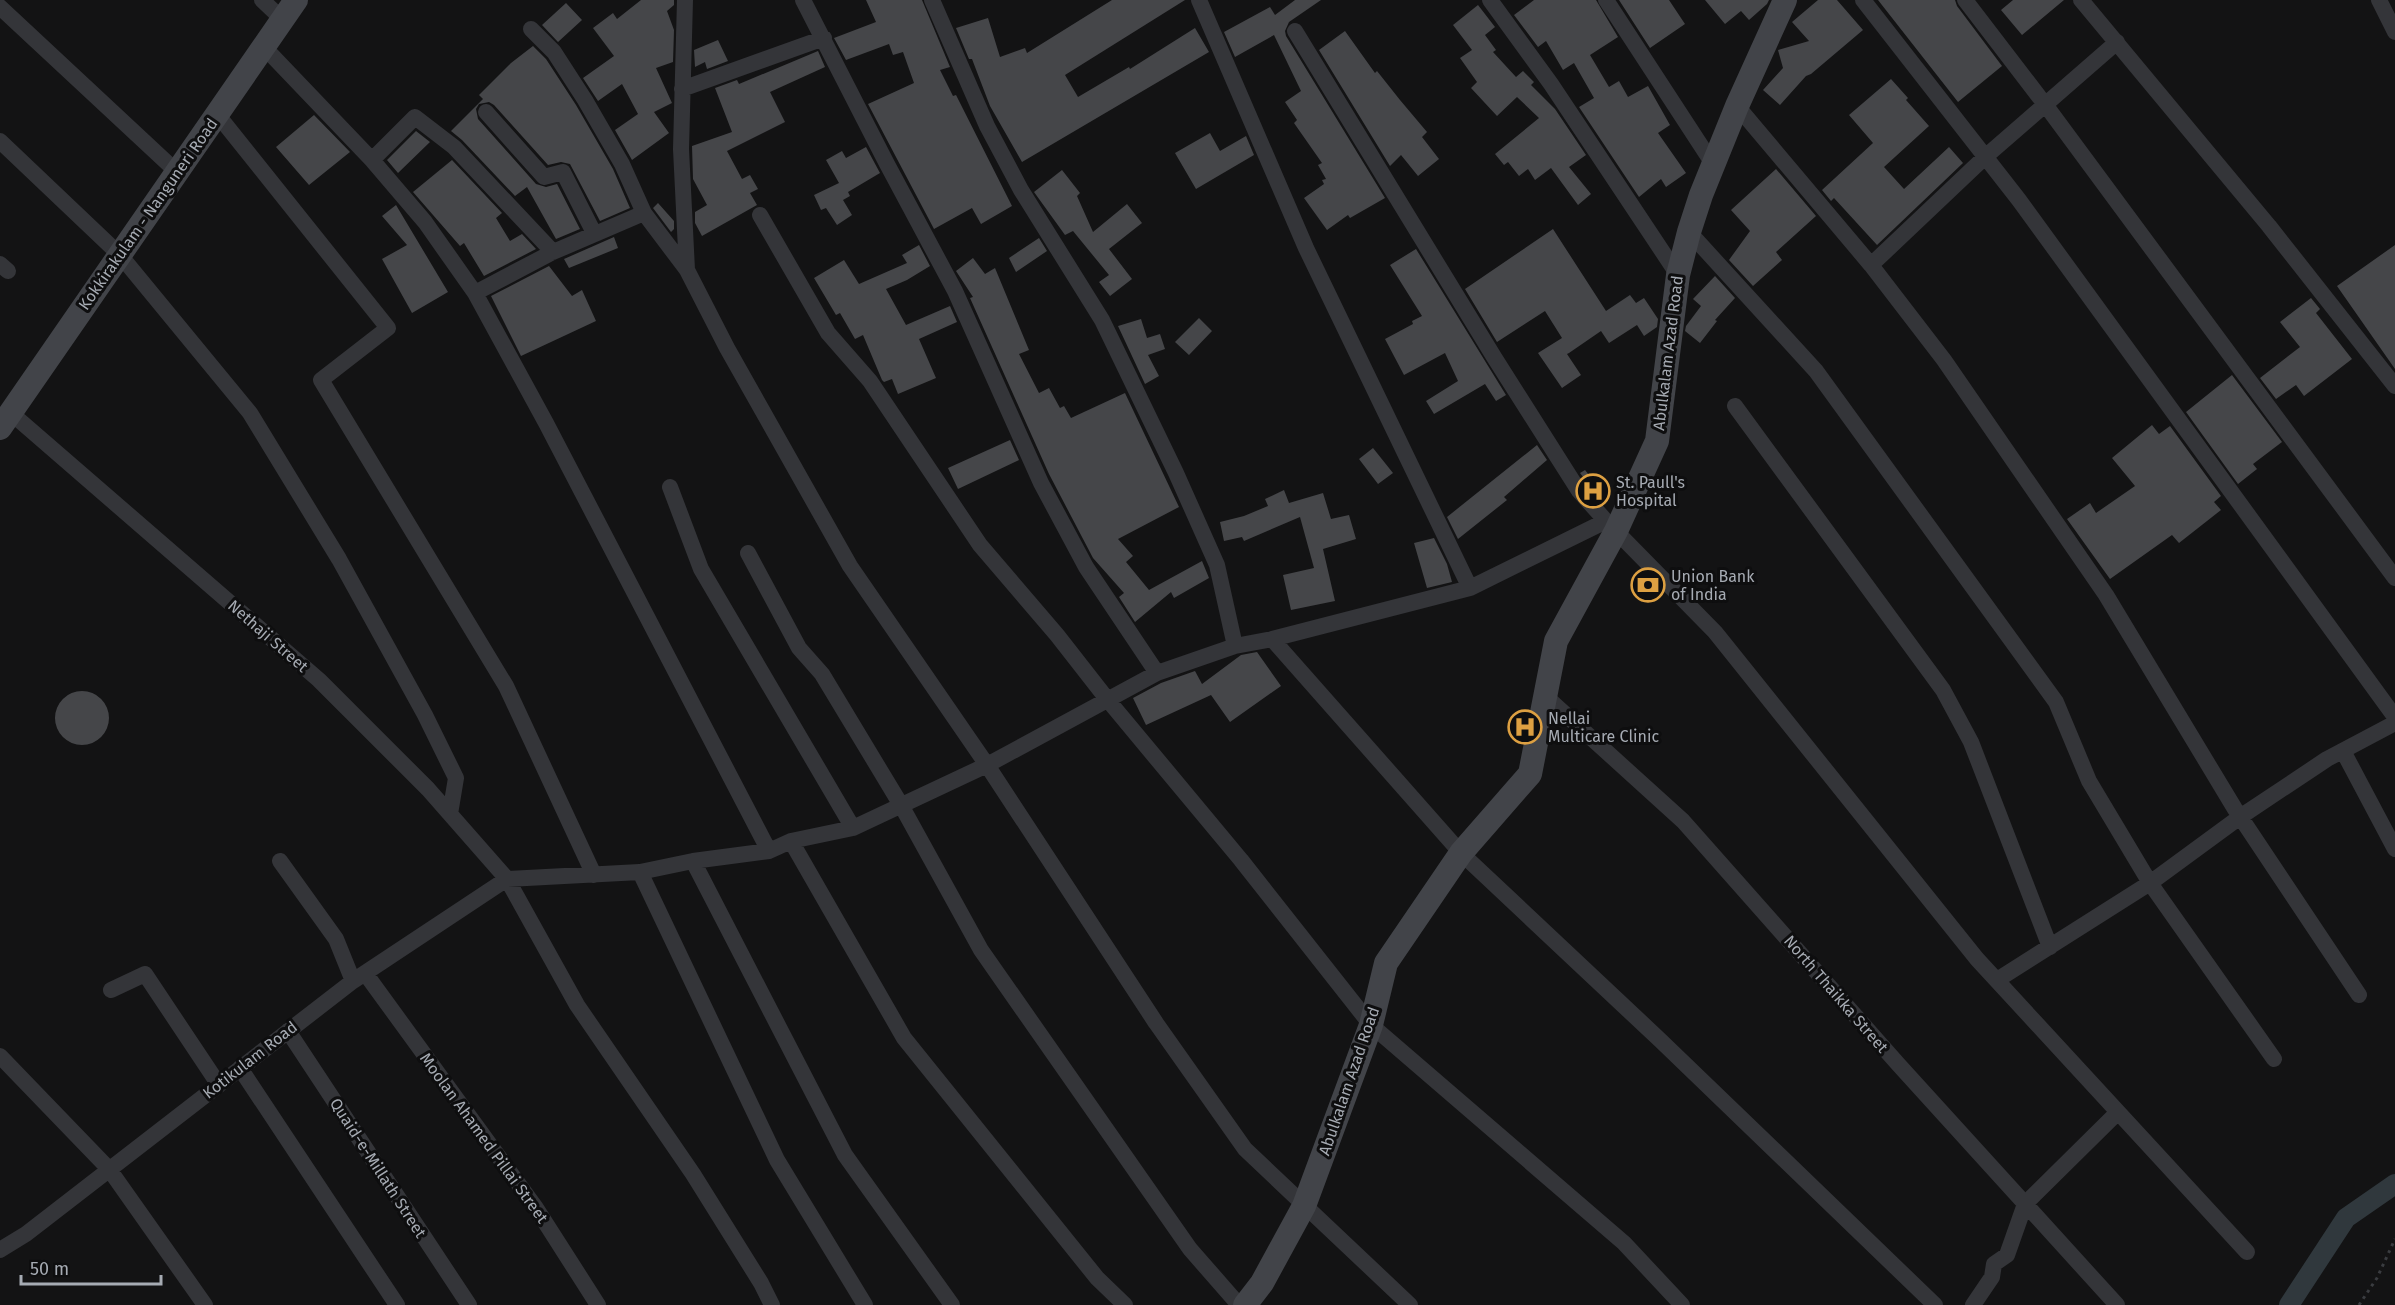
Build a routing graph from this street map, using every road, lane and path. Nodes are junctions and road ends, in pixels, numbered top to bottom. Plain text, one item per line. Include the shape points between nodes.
1 (262, 0) edge
2 (684, 0) edge
3 (803, 0) edge
4 (1199, 0) edge
5 (1490, 0) edge
6 (1606, 0) edge
7 (1785, 0) edge
8 (1863, 0) edge
9 (1965, 0) edge
10 (2081, 0) edge
11 (2379, 0) edge
12 (935, 1) edge
13 (0, 7) edge
14 (289, 10) edge
15 (531, 29) dead end
16 (1295, 31) dead end
17 (2395, 32) edge
18 (824, 38) junction
19 (2117, 42) junction
20 (264, 46) junction
21 (682, 89) junction
22 (2045, 105) junction
23 (1737, 106) junction
24 (486, 112) dead end
25 (217, 114) junction
26 (0, 141) edge
27 (1985, 157) junction
28 (372, 160) junction
29 (1713, 164) junction
30 (177, 172) junction
31 (644, 213) junction
32 (760, 215) dead end
33 (1689, 232) junction
34 (594, 233) junction
35 (554, 252) junction
36 (120, 255) junction
37 (1870, 266) junction
38 (687, 270) junction
39 (1678, 275) junction
40 (475, 292) junction
41 (2395, 386) edge
42 (1735, 406) dead end
43 (5, 420) edge
44 (670, 487) dead end
45 (1611, 526) junction
46 (748, 553) dead end
47 (2395, 578) edge
48 (1470, 588) junction
49 (1272, 639) junction
50 (1235, 646) junction
51 (1156, 673) junction
52 (1544, 695) junction
53 (1107, 699) junction
54 (2395, 717) edge
55 (2395, 723) edge
56 (2343, 751) junction
57 (987, 765) junction
58 (901, 805) junction
59 (450, 814) junction
60 (2240, 817) junction
61 (852, 828) junction
62 (791, 841) junction
63 (2395, 849) edge
64 (769, 851) junction
65 (1461, 853) junction
66 (280, 861) dead end
67 (693, 861) junction
68 (640, 872) junction
69 (594, 875) junction
70 (507, 879) junction
71 (2150, 883) junction
72 (2050, 946) junction
73 (359, 977) junction
74 (1997, 980) junction
75 (111, 990) dead end
76 (2359, 995) dead end
77 (1371, 1025) junction
78 (288, 1031) junction
79 (0, 1056) edge
80 (2274, 1059) dead end
81 (240, 1068) junction
82 (219, 1084) junction
83 (2118, 1112) junction
84 (109, 1169) junction
85 (2025, 1204) junction
86 (1304, 1206) junction
87 (2395, 1239) edge
88 (0, 1250) edge
89 (2247, 1252) dead end
90 (205, 1305) edge
91 (397, 1305) edge
92 (469, 1305) edge
93 (598, 1305) edge
94 (772, 1305) edge
95 (865, 1305) edge
96 (952, 1305) edge
97 (1125, 1305) edge
98 (1239, 1305) edge
99 (1245, 1305) edge
100 (1410, 1305) edge
101 (1682, 1305) edge
102 (1935, 1305) edge
103 (1973, 1305) edge
104 (2117, 1305) edge
105 (2360, 1305) edge

1 - 14 street
2 - 21 street
3 - 18 street
4 - 48 street via 1306,248
5 - 39 street
6 - 29 street
7 - 23 main road, Abulkalam Azad Road
8 - 27 street
9 - 22 street
10 - 19 street
11 - 17 street
12 - 50 street via 987,126 1021,190 1102,320 1176,473 1217,564
13 - 30 street
14 - 20 main road, Kokkirakulam - Nanguneri Road
15 - 31 street via 554,52 585,100 622,164
16 - 45 street via 1579,491
18 - 21 street
18 - 51 street via 955,291 1041,483 1086,567
19 - 22 street
19 - 41 street
20 - 25 main road, Kokkirakulam - Nanguneri Road
20 - 28 street
21 - 38 street
22 - 27 street
22 - 47 street
23 - 29 main road, Abulkalam Azad Road
23 - 37 street
24 - 34 street via 544,177 563,172
25 - 30 main road, Kokkirakulam - Nanguneri Road
25 - 69 street via 388,328 321,380 506,686
26 - 36 street
27 - 37 street
27 - 54 street
28 - 35 street via 415,117 454,147
28 - 40 street via 425,222
29 - 33 main road, Abulkalam Azad Road
30 - 36 main road, Kokkirakulam - Nanguneri Road
31 - 34 street
31 - 38 street
32 - 53 street via 828,333 870,381 980,545
33 - 39 main road, Abulkalam Azad Road
33 - 71 street via 1816,371 2049,692 2089,781
34 - 35 street
35 - 40 street
36 - 43 main road, Kokkirakulam - Nanguneri Road
36 - 59 street via 250,413 339,559 456,778
37 - 60 street via 1944,360 2106,595
38 - 57 street via 850,566
39 - 45 main road, Abulkalam Azad Road via 1657,441
40 - 64 street
42 - 72 street via 1943,690 1971,742
43 - 59 street, Nethaji Street via 319,680
44 - 61 street via 701,569
45 - 48 street
45 - 52 main road, Abulkalam Azad Road via 1556,641
45 - 74 street via 1715,632
46 - 58 street via 799,648 822,674
48 - 49 street
49 - 50 street
49 - 65 street
50 - 51 street
51 - 53 street
52 - 65 main road, Abulkalam Azad Road via 1530,774
52 - 85 street, North Thaikka Street via 1683,821
53 - 57 street
53 - 77 street
55 - 56 street
56 - 60 street
56 - 63 street
57 - 58 street
57 - 86 street via 1156,1023 1245,1149
58 - 61 street
58 - 98 street via 981,950 1190,1249
59 - 70 street, Nethaji Street
60 - 71 street
60 - 76 street
61 - 62 street
62 - 64 street
62 - 97 street via 904,1038 1097,1278
64 - 67 street
65 - 77 main road, Abulkalam Azad Road via 1386,963
65 - 102 street
66 - 73 street, Moolan Ahamed Pillai Street
67 - 68 street
67 - 96 street via 845,1155
68 - 69 street
68 - 95 street via 777,1160
69 - 70 street
70 - 73 street, Kotikulam Road
70 - 94 street, Nethaji Street via 578,1005 693,1173
71 - 72 street
71 - 80 street
72 - 74 street
73 - 78 street, Kotikulam Road
73 - 93 street, Moolan Ahamed Pillai Street via 536,1209
74 - 83 street
75 - 82 street via 145,974
77 - 86 main road, Abulkalam Azad Road
77 - 101 street via 1624,1243
78 - 81 street, Kotikulam Road
78 - 92 street, Quaid-e-Millath Street
79 - 84 street
81 - 82 street, Kotikulam Road
81 - 91 street
82 - 84 street, Kotikulam Road
83 - 85 street
83 - 89 street
84 - 88 street, Kotikulam Road
84 - 90 street
85 - 103 street via 2007,1255 1994,1264 1992,1277
85 - 104 street, North Thaikka Street
86 - 99 main road, Abulkalam Azad Road
86 - 100 street
87 - 105 path

